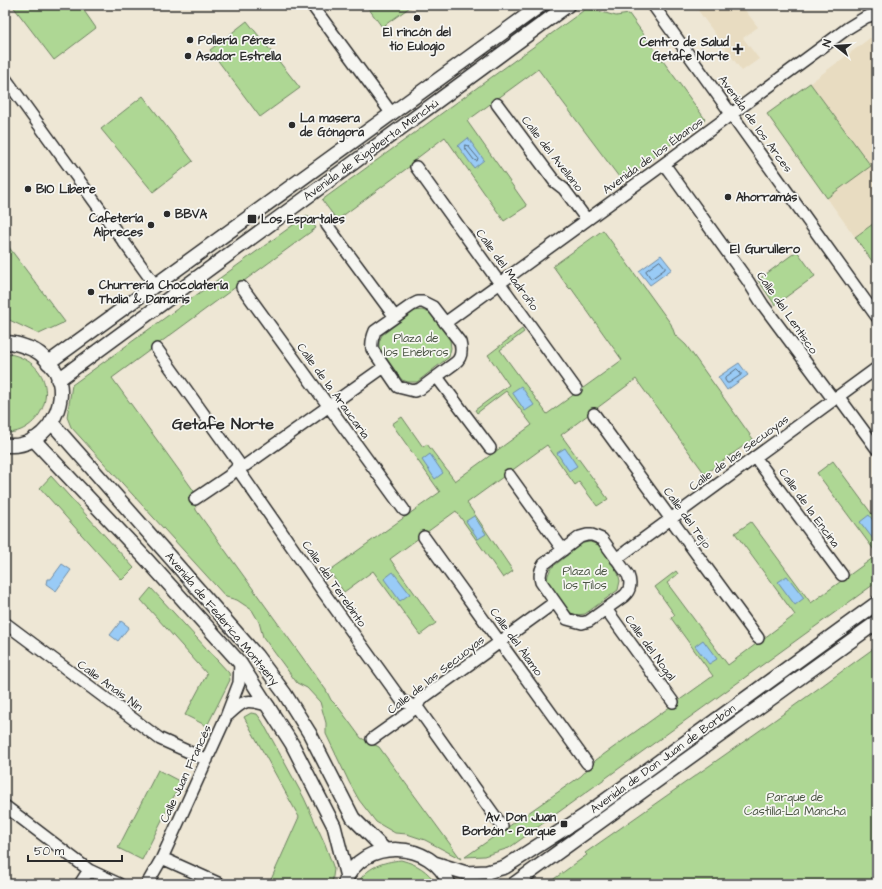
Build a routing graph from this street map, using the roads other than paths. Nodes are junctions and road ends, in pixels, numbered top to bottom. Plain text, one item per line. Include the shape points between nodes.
1 (312, 5) edge
2 (541, 5) edge
3 (568, 5) edge
4 (653, 5) edge
5 (877, 14) edge
6 (5, 78) edge
7 (497, 104) dead end
8 (392, 114) junction
9 (731, 114) junction
10 (664, 164) junction
11 (416, 166) dead end
12 (587, 220) junction
13 (327, 225) dead end
14 (500, 283) junction
15 (156, 285) junction
16 (242, 287) dead end
17 (394, 317) junction
18 (877, 317) edge
19 (445, 323) junction
20 (5, 343) edge
21 (157, 350) dead end
22 (48, 363) junction
23 (384, 367) junction
24 (877, 368) edge
25 (437, 377) junction
26 (58, 380) junction
27 (576, 389) dead end
28 (836, 398) junction
29 (329, 407) junction
30 (594, 414) dead end
31 (51, 422) junction
32 (33, 439) junction
33 (5, 445) edge
34 (490, 448) dead end
35 (877, 449) edge
36 (755, 457) junction
37 (236, 468) junction
38 (509, 475) dead end
39 (195, 499) dead end
40 (404, 510) dead end
41 (671, 518) junction
42 (424, 537) dead end
43 (563, 550) junction
44 (616, 559) junction
45 (842, 575) dead end
46 (555, 602) junction
47 (877, 603) edge
48 (606, 609) junction
49 (877, 622) edge
50 (5, 623) edge
51 (758, 638) dead end
52 (500, 642) junction
53 (240, 663) junction
54 (673, 702) dead end
55 (268, 706) junction
56 (417, 707) junction
57 (226, 717) junction
58 (372, 739) dead end
59 (207, 760) junction
60 (587, 763) dead end
61 (5, 806) edge
62 (502, 826) dead end
63 (385, 850) junction
64 (162, 858) junction
65 (434, 863) junction
66 (89, 870) junction
67 (346, 881) edge
68 (80, 884) edge
69 (119, 884) edge
70 (147, 884) edge
71 (220, 884) edge
72 (449, 884) edge
73 (514, 884) edge

1 - 8 street
2 - 8 street, Avenida de Rigoberta Menchú
3 - 26 street, Avenida de Rigoberta Menchú
4 - 9 street, Avenida de los Arces
5 - 9 street, Avenida de los Ébanos via 866,17 848,28
6 - 15 street
7 - 12 street, Calle del Avellano
8 - 15 street, Avenida de Rigoberta Menchú
9 - 10 street, Avenida de los Ébanos
9 - 18 street, Avenida de los Arces
10 - 12 street, Avenida de los Ébanos
10 - 28 street, Calle del Lentisco via 763,305
11 - 14 street, Calle del Madroño
12 - 14 street, Avenida de los Ébanos
13 - 17 street
14 - 19 street, Avenida de los Ébanos
14 - 27 street, Calle del Madroño
15 - 22 street, Avenida de Rigoberta Menchú
16 - 29 street, Calle de la Araucaria
17 - 19 street via 412,305 423,302 433,306
17 - 23 street via 375,331 372,337 372,349
19 - 25 street via 462,348 458,360
20 - 22 street via 13,342 38,351
21 - 37 street, Calle del Terebinto via 238,462
22 - 26 street via 56,372
23 - 25 street via 398,386 407,390 420,389
23 - 29 street
24 - 28 street, Calle de las Secuoyas
25 - 34 street
26 - 31 street via 61,392 58,410
28 - 35 street, Calle del Lentisco
28 - 36 street, Calle de las Secuoyas
29 - 37 street via 246,465
29 - 40 street, Calle de la Araucaria
30 - 41 street, Calle del Tejo
31 - 32 street via 44,432
31 - 63 street, Avenida de Federica Montseny via 256,655 310,734 353,818
32 - 33 street via 13,446
32 - 53 street, Avenida de Federica Montseny
36 - 41 street, Calle de las Secuoyas
36 - 45 street, Calle de la Encina
37 - 39 street via 229,476
37 - 56 street, Calle del Terebinto via 402,701
38 - 43 street
41 - 44 street, Calle de las Secuoyas
41 - 51 street, Calle del Tejo
42 - 52 street, Calle del Álamo
43 - 44 street via 580,537 592,535 602,539
43 - 46 street via 544,564 541,570 541,582
44 - 48 street via 628,575 630,587 627,593
46 - 48 street via 567,619 582,623
46 - 52 street, Calle de las Secuoyas
47 - 65 street, Avenida de Don Juan de Borbón via 584,816 505,867 487,872 466,873
48 - 54 street, Calle del Nogal
49 - 73 street, Avenida de Don Juan de Borbón
50 - 59 street, Calle Anais Nin via 160,739
52 - 56 street, Calle de las Secuoyas via 420,700
52 - 60 street, Calle del Álamo
53 - 55 street, Avenida de Federica Montseny
53 - 57 street, Calle Juan Francés via 239,683
55 - 57 street, Calle Juan Francés via 252,701 240,704
55 - 67 street, Avenida de Federica Montseny via 292,744 334,826
56 - 58 street, Calle de las Secuoyas
56 - 62 street, Calle del Terebinto
57 - 59 street, Calle Juan Francés
59 - 64 street, Calle Juan Francés
61 - 66 street
63 - 65 street via 402,849 419,853
63 - 67 street via 370,855 357,865
64 - 70 street, Calle Juan Francés
64 - 71 street
65 - 72 street
66 - 68 street
66 - 69 street

